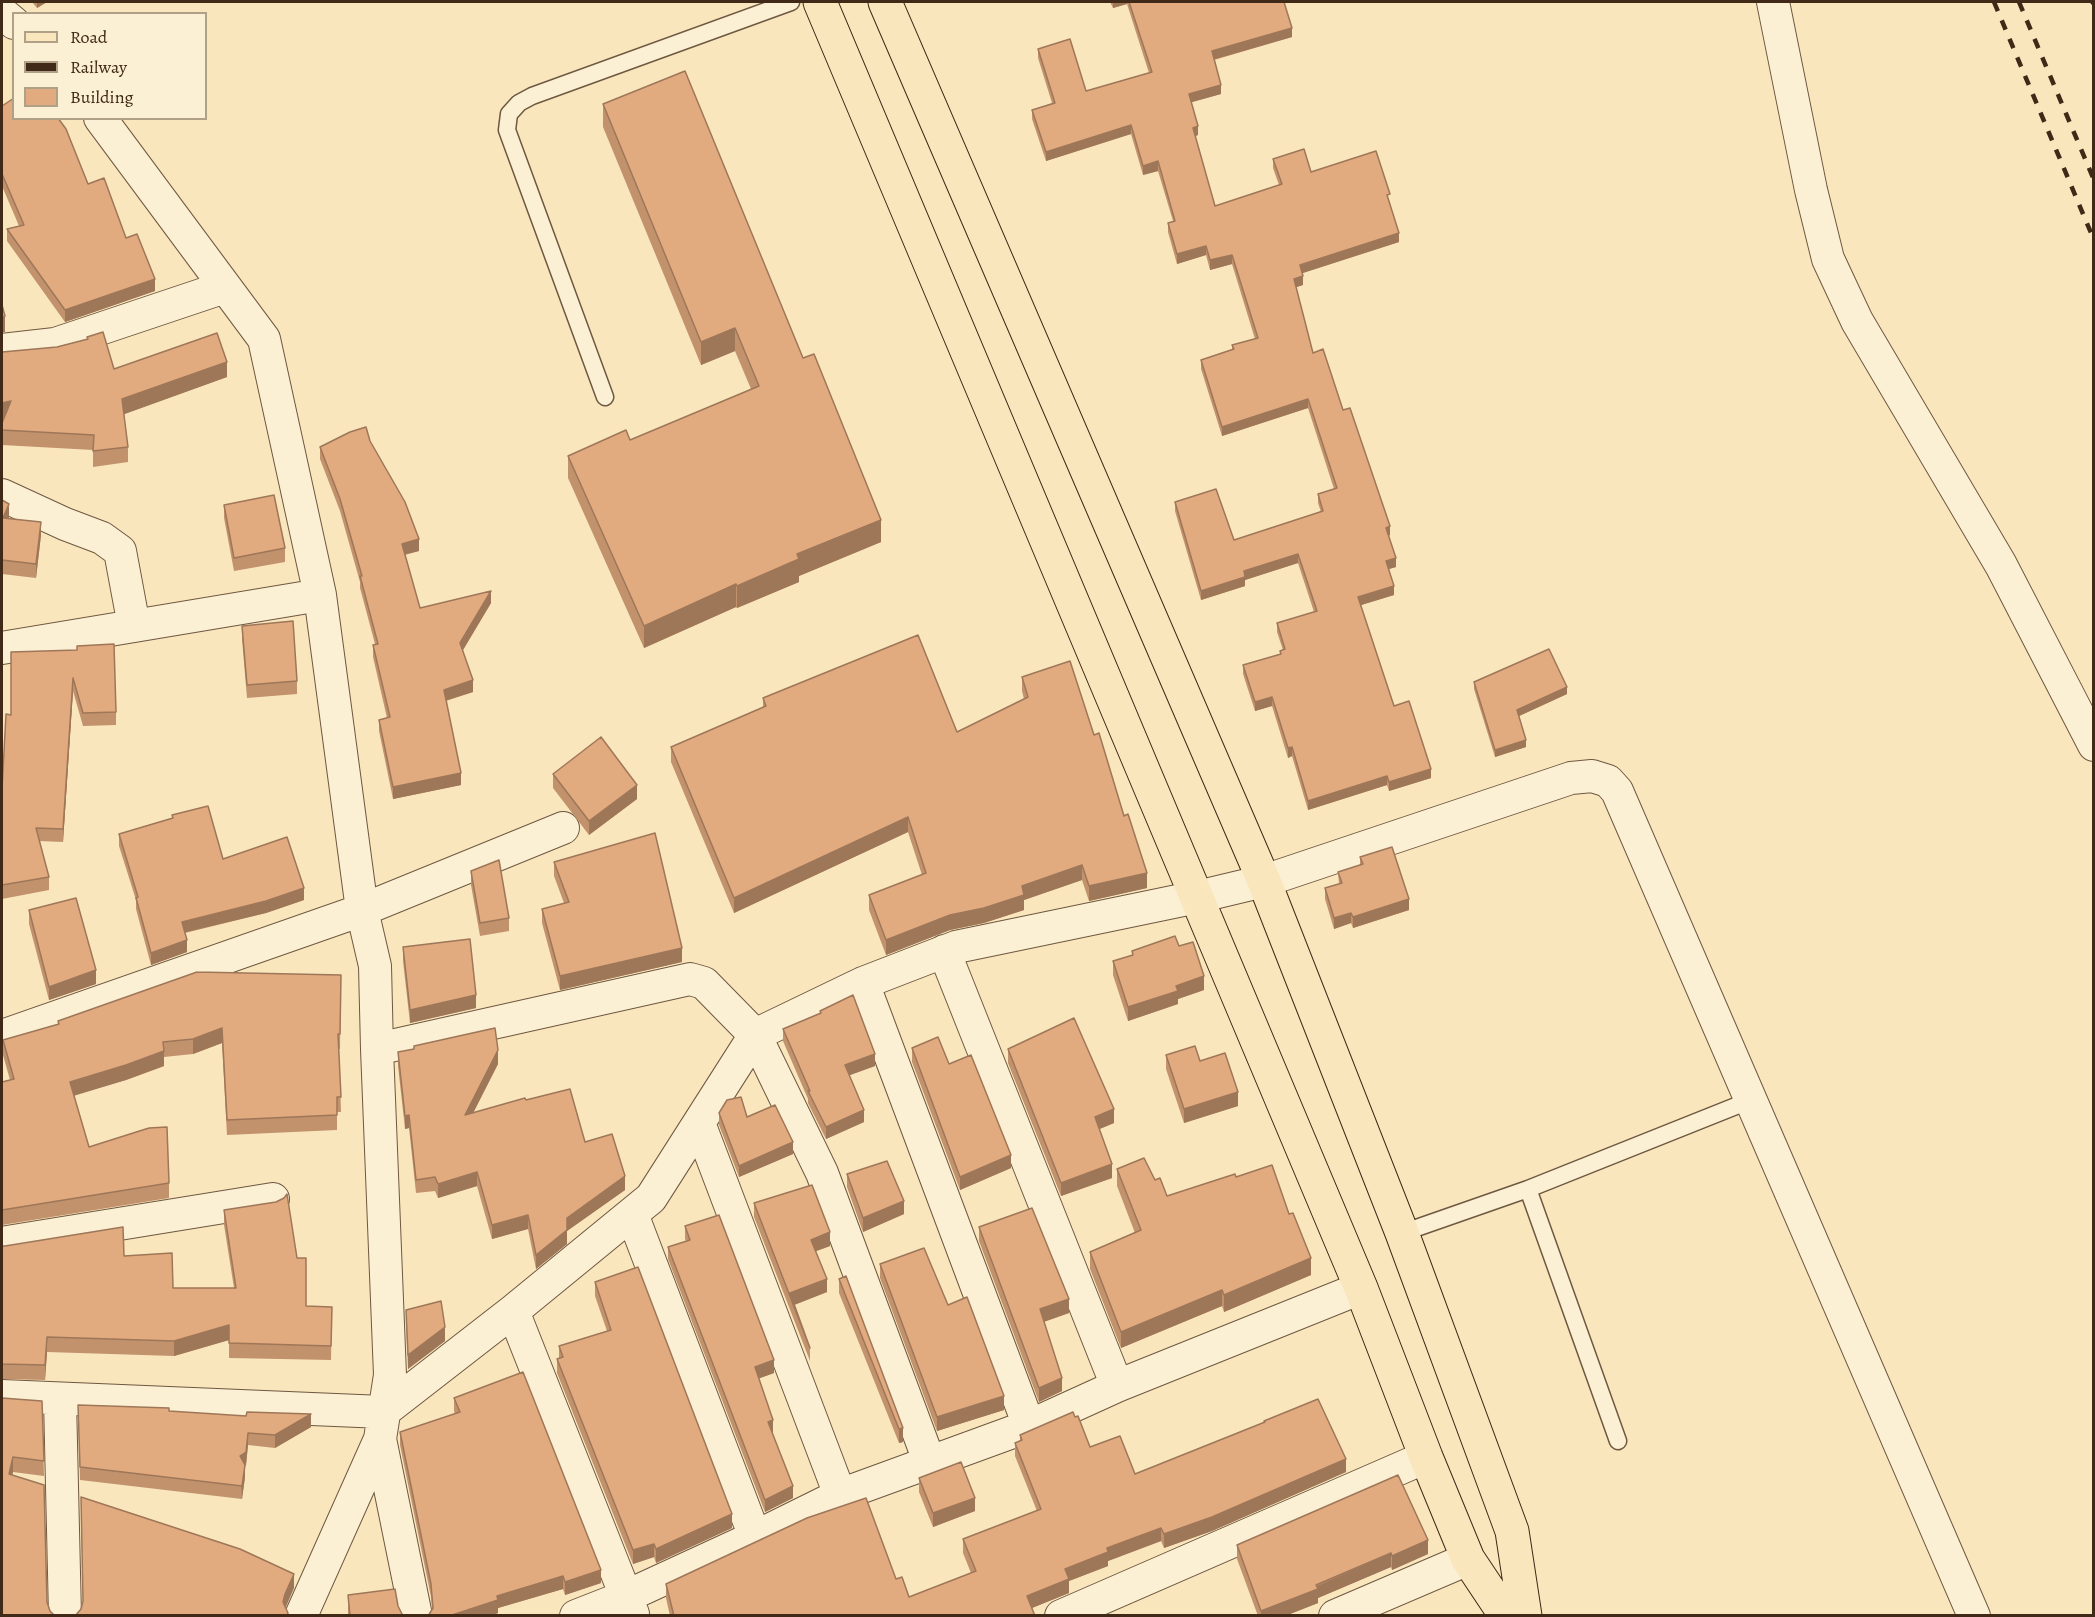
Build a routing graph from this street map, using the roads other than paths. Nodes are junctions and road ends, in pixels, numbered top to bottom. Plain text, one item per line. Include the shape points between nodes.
1 (791, 2) edge
2 (820, 2) edge
3 (885, 2) edge
4 (1773, 2) edge
5 (101, 120) edge
6 (225, 287) junction
7 (2, 350) edge
8 (605, 397) dead end
9 (2, 495) edge
10 (320, 595) junction
11 (134, 626) junction
12 (2, 648) edge
13 (2094, 745) edge
14 (563, 828) dead end
15 (1264, 881) junction
16 (1197, 897) junction
17 (362, 910) junction
18 (944, 951) junction
19 (863, 982) junction
20 (755, 1035) junction
21 (2, 1036) edge
22 (377, 1049) junction
23 (1751, 1100) junction
24 (699, 1124) junction
25 (1528, 1189) junction
26 (273, 1199) dead end
27 (632, 1214) junction
28 (1402, 1233) junction
29 (2, 1243) edge
30 (1361, 1288) junction
31 (513, 1311) junction
32 (1117, 1386) junction
33 (2, 1396) edge
34 (60, 1400) junction
35 (382, 1425) junction
36 (1029, 1426) junction
37 (1618, 1441) dead end
38 (1426, 1457) junction
39 (929, 1461) junction
40 (840, 1495) junction
41 (755, 1537) junction
42 (1468, 1559) junction
43 (630, 1606) edge
44 (65, 1616) edge
45 (301, 1616) edge
46 (416, 1616) edge
47 (576, 1616) edge
48 (1061, 1616) edge
49 (1335, 1616) edge
50 (1506, 1616) edge
51 (1525, 1616) edge
52 (1974, 1616) edge

1 - 8 lane via 532,96 509,114 507,130
2 - 16 main road
3 - 15 main road
4 - 13 street via 1810,190 1828,259 1857,321 2001,565
5 - 6 street
6 - 7 street via 55,344
6 - 10 street via 264,339
9 - 11 street via 102,538 120,551
10 - 11 street
10 - 17 street
11 - 12 street
14 - 17 street
15 - 16 street
15 - 23 street via 1571,778 1592,776 1608,781 1617,791
15 - 28 main road
16 - 18 street
16 - 30 main road
17 - 21 street
17 - 22 street via 375,966
18 - 19 street
18 - 32 street
19 - 20 street
19 - 36 street
20 - 22 street via 704,983 690,979
20 - 24 street
20 - 39 street via 822,1173
22 - 35 street via 390,1375
23 - 25 lane
23 - 52 street
24 - 27 street via 651,1198
24 - 40 street
25 - 28 lane
25 - 37 lane
26 - 29 street
27 - 31 street
27 - 41 street
28 - 51 main road via 1512,1532
30 - 32 street
30 - 38 main road
31 - 35 street
31 - 43 street
32 - 36 street
33 - 34 street
34 - 35 street
34 - 44 street
35 - 45 street
35 - 46 street
36 - 39 street
38 - 42 main road
38 - 48 street
39 - 40 street
40 - 41 street
41 - 43 street
42 - 49 street
42 - 50 main road
43 - 47 street

